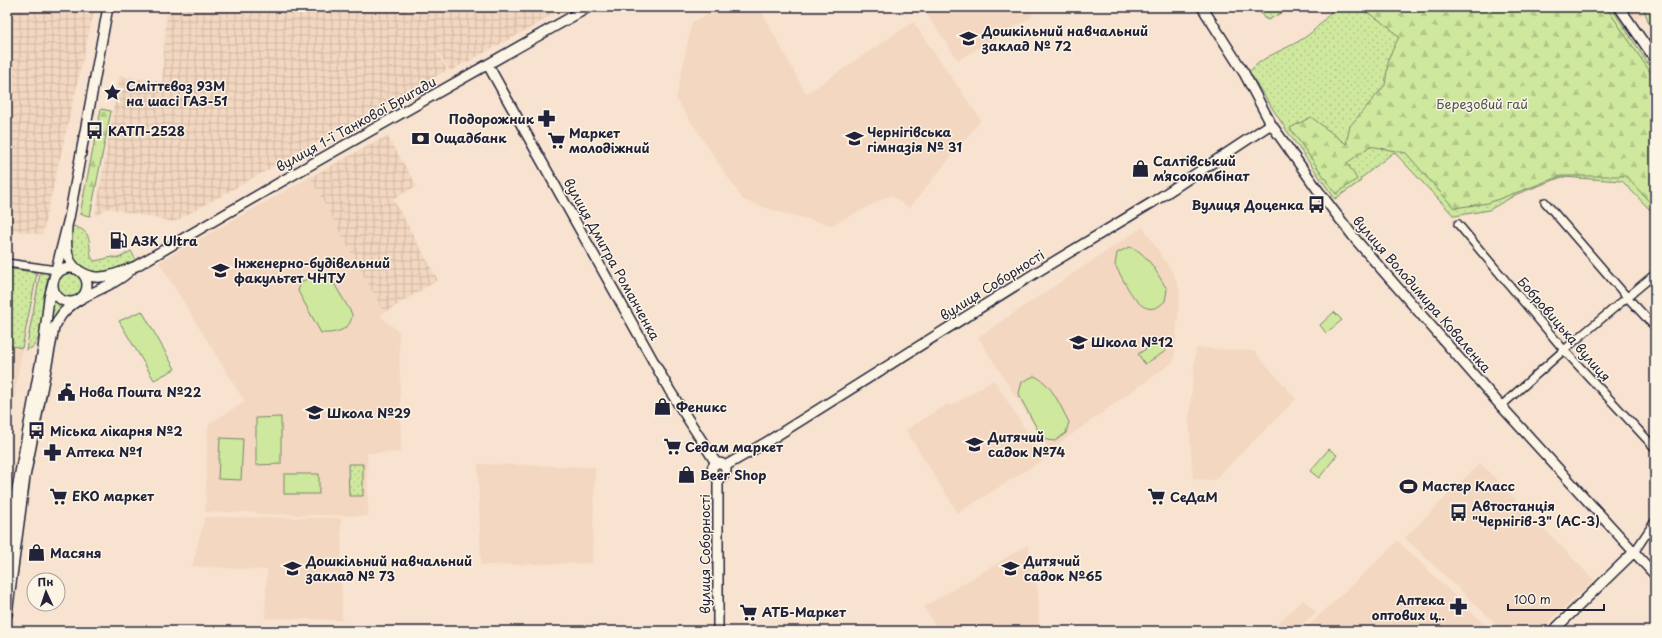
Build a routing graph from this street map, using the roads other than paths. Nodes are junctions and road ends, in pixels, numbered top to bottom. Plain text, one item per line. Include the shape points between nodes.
1 (108, 7) edge
2 (589, 7) edge
3 (1202, 7) edge
4 (1619, 7) edge
5 (1655, 59) edge
6 (488, 65) junction
7 (1271, 124) junction
8 (1546, 202) dead end
9 (1458, 224) dead end
10 (67, 226) junction
11 (7, 263) edge
12 (136, 266) junction
13 (65, 268) junction
14 (56, 270) junction
15 (81, 272) junction
16 (1655, 274) edge
17 (53, 282) junction
18 (1627, 297) junction
19 (79, 300) junction
20 (1655, 327) edge
21 (1564, 350) junction
22 (1502, 406) junction
23 (1655, 448) edge
24 (716, 463) junction
25 (725, 466) junction
26 (718, 477) junction
27 (1655, 521) edge
28 (7, 543) edge
29 (1635, 551) junction
30 (1655, 575) edge
31 (7, 614) edge
32 (718, 631) edge
33 (1553, 631) edge

1 - 10 street
2 - 6 street, вулиця 1-ї Танкової Бригади
3 - 7 street, вулиця Володимира Коваленка via 1244,73
4 - 5 street
6 - 12 street, вулиця 1-ї Танкової Бригади
6 - 24 street, вулиця Дмитра Романченка via 670,391
7 - 22 street, вулиця Володимира Коваленка via 1356,240
7 - 25 street, вулиця Соборності via 1153,202
8 - 18 street
9 - 21 street, Бобровицька вулиця
10 - 14 street
10 - 15 street via 68,256
11 - 14 street
12 - 15 street, вулиця 1-ї Танкової Бригади via 100,278
12 - 19 street, вулиця 1-ї Танкової Бригади via 121,279
13 - 14 street
13 - 15 street
13 - 17 street via 57,273
14 - 17 street
15 - 19 street via 87,286 86,292
16 - 18 street
17 - 19 street via 54,293 62,301
17 - 28 street
18 - 20 street
18 - 21 street
19 - 31 street via 59,318 51,339 25,477
21 - 22 street
21 - 23 street, Бобровицька вулиця
22 - 29 street, вулиця Володимира Коваленка
24 - 25 street
24 - 26 street, вулиця Соборності via 712,471
25 - 26 street, вулиця Соборності via 726,471
26 - 32 street, вулиця Соборності
27 - 29 street
29 - 30 street, вулиця Володимира Коваленка
29 - 33 street

